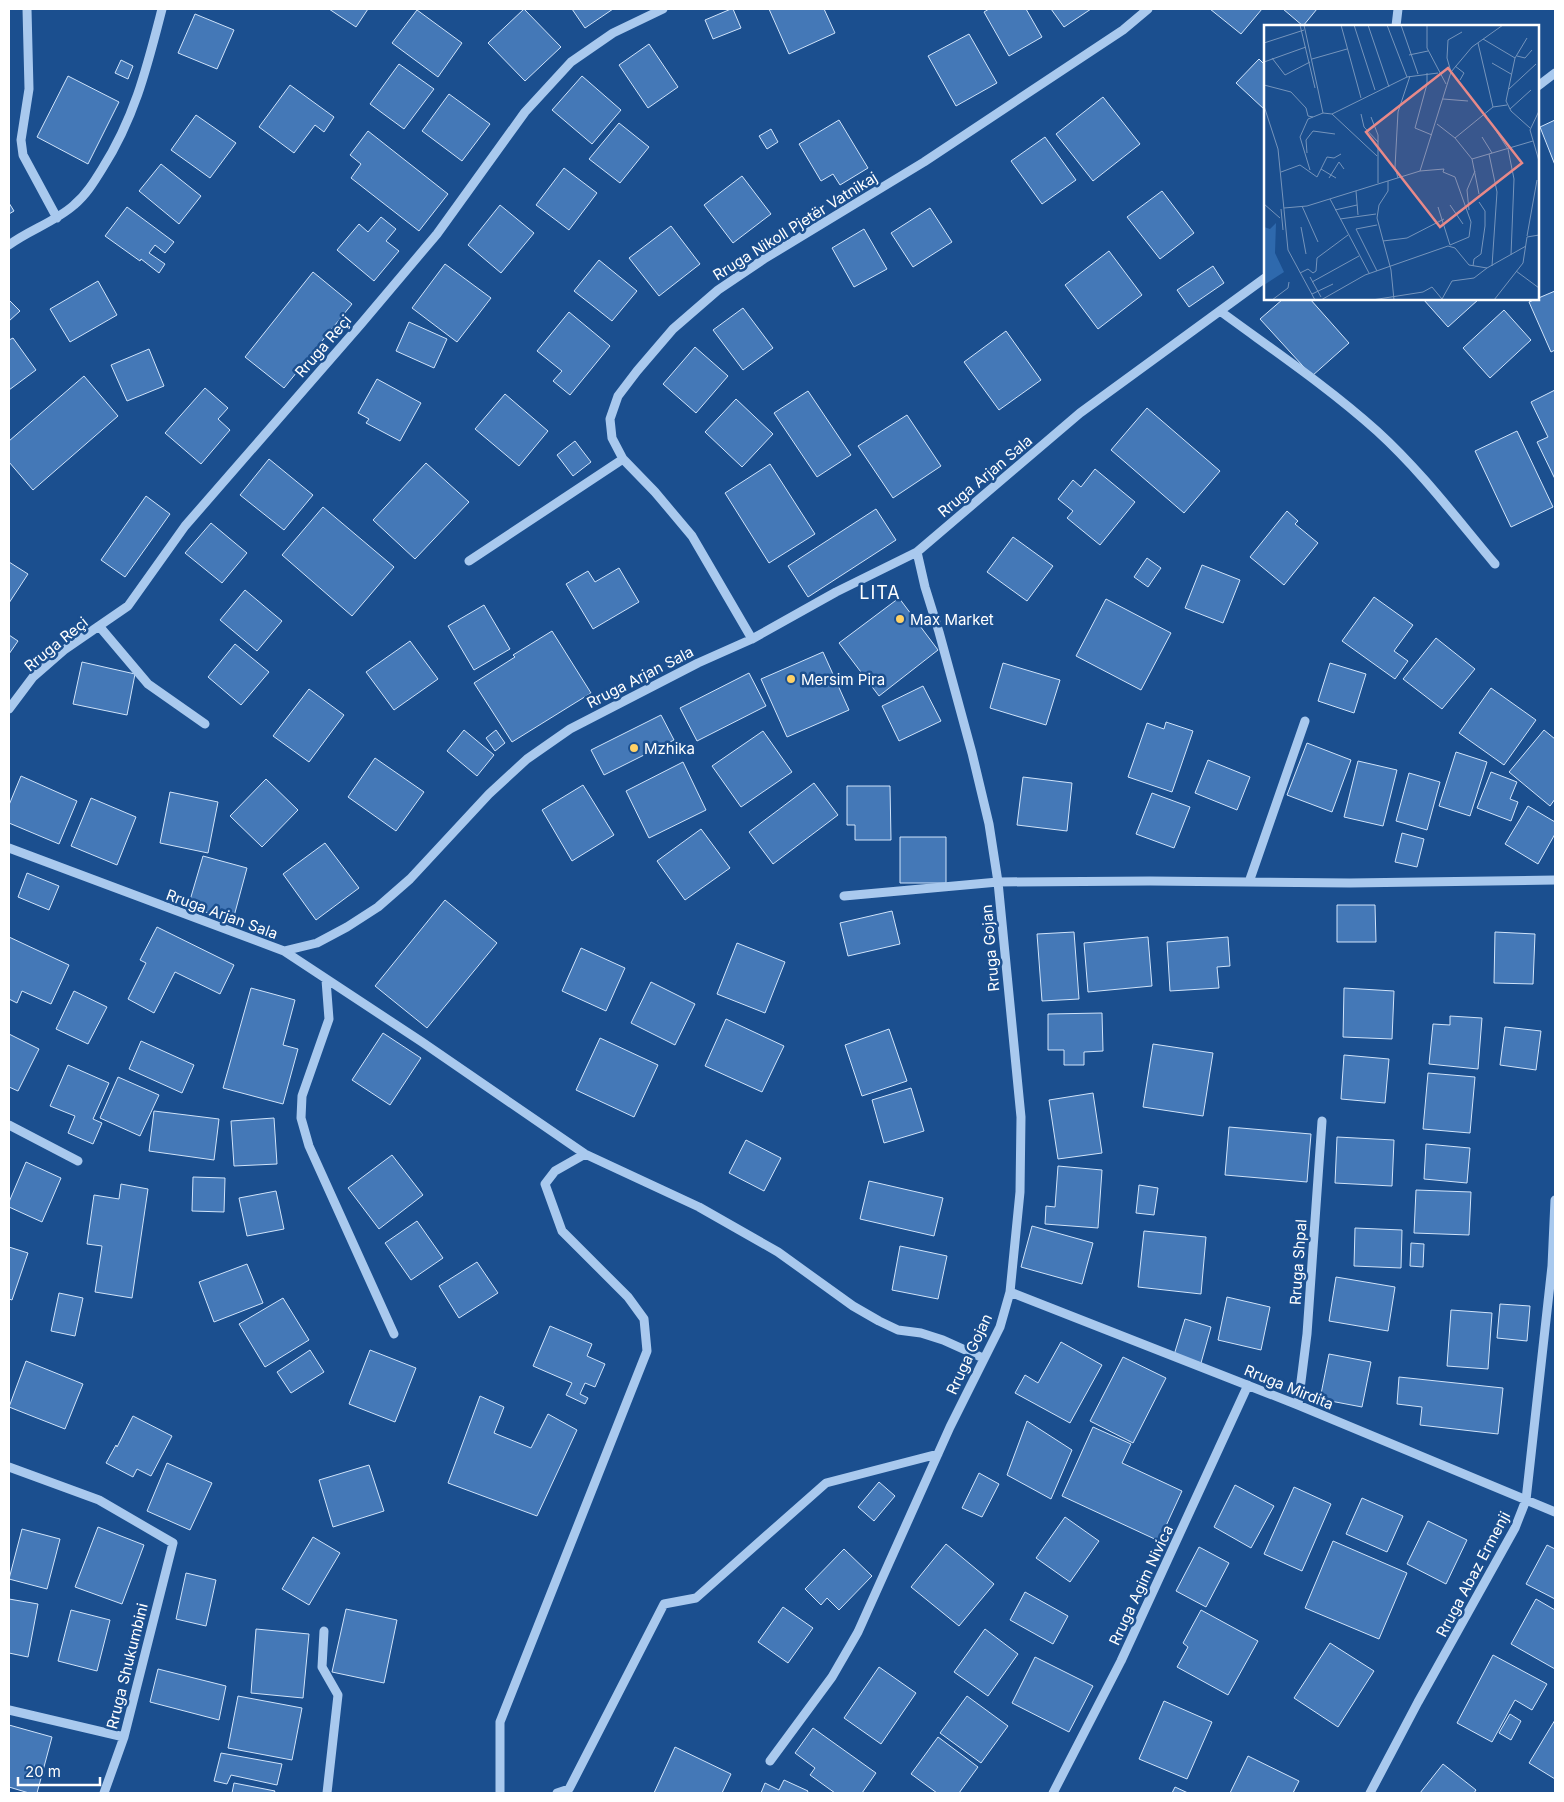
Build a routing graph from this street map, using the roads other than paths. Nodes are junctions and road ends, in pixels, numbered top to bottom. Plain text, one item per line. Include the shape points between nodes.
1 (27, 9) edge
2 (162, 9) edge
3 (663, 9) edge
4 (1148, 9) edge
5 (1398, 9) edge
6 (1396, 25) edge
7 (1555, 73) edge
8 (1539, 85) edge
9 (57, 218) junction
10 (9, 245) edge
11 (1264, 279) edge
12 (1220, 311) junction
13 (623, 459) junction
14 (917, 552) junction
15 (469, 561) dead end
16 (1495, 564) dead end
17 (99, 626) junction
18 (752, 639) junction
19 (9, 709) edge
20 (1305, 721) dead end
21 (205, 724) dead end
22 (9, 848) edge
23 (1555, 880) edge
24 (998, 882) junction
25 (1249, 882) junction
26 (844, 896) dead end
27 (284, 952) junction
28 (326, 980) junction
29 (1322, 1121) dead end
30 (9, 1125) edge
31 (585, 1154) junction
32 (78, 1161) dead end
33 (1555, 1200) edge
34 (1010, 1292) junction
35 (394, 1334) dead end
36 (983, 1358) junction
37 (1248, 1386) junction
38 (1298, 1405) junction
39 (938, 1454) junction
40 (9, 1466) edge
41 (1526, 1500) junction
42 (1555, 1512) edge
43 (324, 1631) dead end
44 (9, 1710) edge
45 (124, 1737) junction
46 (770, 1761) dead end
47 (104, 1793) edge
48 (328, 1793) edge
49 (500, 1793) edge
50 (557, 1793) edge
51 (1053, 1793) edge
52 (1370, 1793) edge

1 - 9 street via 29,90 21,140 23,155
2 - 9 street via 138,95 118,144 92,185
3 - 17 street, Rruga Reçi via 613,33 571,62 525,112 437,234 185,526 128,606
4 - 13 street, Rruga Nikoll Pjetër Vatnikaj via 1115,35 924,162 764,259 718,290 673,328 618,396 610,419 612,438
5 - 6 street
7 - 8 street
9 - 10 street
11 - 12 street, Rruga Arjan Sala
12 - 14 street, Rruga Arjan Sala via 1080,413
12 - 16 street via 1378,433 1431,487
13 - 15 street
13 - 18 street, Rruga Nikoll Pjetër Vatnikaj via 692,536
14 - 18 street, Rruga Arjan Sala
14 - 24 street, Rruga Gojan via 972,753 989,824
17 - 19 street, Rruga Reçi via 64,650 34,677
17 - 21 street via 148,684
18 - 27 street, Rruga Arjan Sala via 570,729 527,759 488,794 410,879 378,908 317,943
20 - 25 street
22 - 27 street, Rruga Arjan Sala
23 - 25 street
24 - 25 street
24 - 26 street
24 - 34 street, Rruga Gojan via 1020,1116 1020,1192
27 - 28 street
28 - 31 street
28 - 35 street via 329,1019 302,1096 301,1118 309,1146
29 - 38 street, Rruga Shpal via 1307,1334
30 - 32 street
31 - 36 street via 699,1207 804,1269 879,1321 898,1330 943,1340
31 - 49 street via 555,1171 545,1184 562,1231 628,1297 644,1319 648,1351 500,1722
33 - 41 street, Rruga Abaz Ermenji via 1552,1266
34 - 36 street, Rruga Gojan via 1000,1327
34 - 37 street, Rruga Mirdita
36 - 39 street, Rruga Gojan
37 - 38 street, Rruga Mirdita
37 - 51 street, Rruga Agim Nivica via 1121,1661
38 - 41 street, Rruga Mirdita
39 - 46 street, Rruga Gojan via 858,1632 832,1677
39 - 50 street via 826,1483 696,1598 664,1604 569,1789
40 - 45 street, Rruga Shukumbini via 99,1500 174,1543
41 - 42 street, Rruga Mirdita
41 - 52 street, Rruga Abaz Ermenji via 1515,1528
43 - 48 street via 322,1667 338,1695
44 - 45 street
45 - 47 street, Rruga Shukumbini

